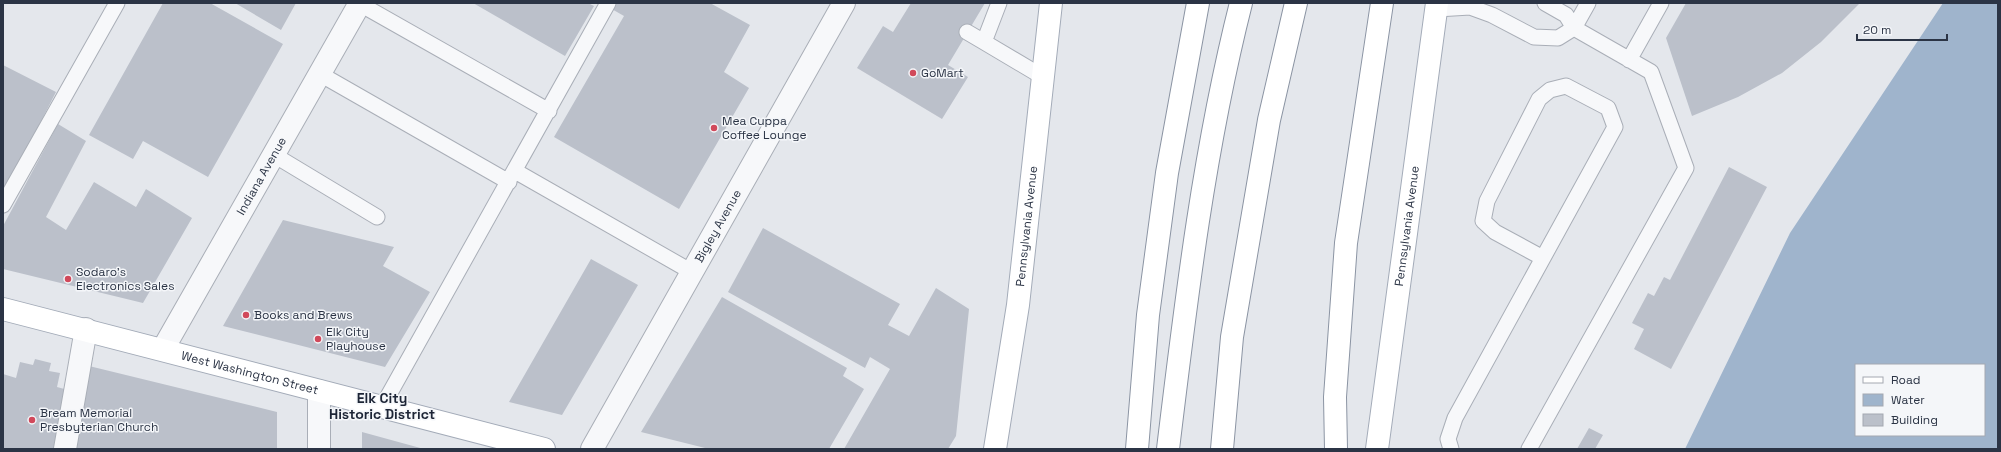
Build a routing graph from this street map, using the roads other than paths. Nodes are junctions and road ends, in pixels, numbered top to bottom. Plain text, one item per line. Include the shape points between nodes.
1 (117, 3) edge
2 (360, 3) edge
3 (608, 3) edge
4 (844, 3) edge
5 (1051, 3) edge
6 (1198, 3) edge
7 (1241, 3) edge
8 (1296, 3) edge
9 (1382, 3) edge
10 (1546, 3) edge
11 (1588, 3) edge
12 (1661, 3) edge
13 (996, 4) edge
14 (1437, 6) edge
15 (1574, 28) junction
16 (967, 32) dead end
17 (984, 42) junction
18 (1629, 60) junction
19 (320, 74) junction
20 (1043, 77) junction
21 (549, 111) junction
22 (274, 156) junction
23 (512, 177) junction
24 (3, 205) edge
25 (377, 217) dead end
26 (1543, 258) junction
27 (692, 272) junction
28 (3, 309) edge
29 (86, 330) junction
30 (163, 349) junction
31 (319, 391) junction
32 (382, 408) junction
33 (537, 448) edge
34 (65, 449) edge
35 (319, 449) edge
36 (592, 449) edge
37 (995, 449) edge
38 (1137, 449) edge
39 (1168, 449) edge
40 (1222, 449) edge
41 (1336, 449) edge
42 (1377, 449) edge
43 (1451, 449) edge
44 (1529, 449) edge

1 - 24 lane
2 - 19 street, Indiana Avenue
2 - 21 lane
3 - 21 lane
4 - 27 street, Bigley Avenue
5 - 20 main road, Pennsylvania Avenue
6 - 38 main road via 1167,173 1148,315
7 - 39 main road via 1207,167 1183,324
8 - 40 main road via 1269,120 1232,337
9 - 41 main road via 1346,243 1336,397
10 - 15 lane via 1566,15
11 - 15 lane
12 - 18 lane
13 - 17 lane
14 - 15 lane via 1470,7 1492,15 1534,37 1558,38
14 - 42 main road, Pennsylvania Avenue
15 - 18 lane
16 - 17 lane
17 - 20 lane
18 - 44 lane via 1651,72 1686,168
19 - 22 street, Indiana Avenue
19 - 23 lane
20 - 37 main road, Pennsylvania Avenue via 1018,305
21 - 23 lane
22 - 25 lane
22 - 30 street, Indiana Avenue
23 - 27 lane
23 - 32 lane
26 - 26 lane via 1615,127 1608,108 1566,86 1550,90 1538,99 1487,201 1483,221 1495,232
26 - 43 lane via 1455,418 1448,439
27 - 36 street, Bigley Avenue
28 - 29 main road, West Washington Street
29 - 30 main road, West Washington Street
29 - 34 street
30 - 31 main road, West Washington Street
31 - 32 main road, West Washington Street
31 - 35 street
32 - 33 main road, West Washington Street

